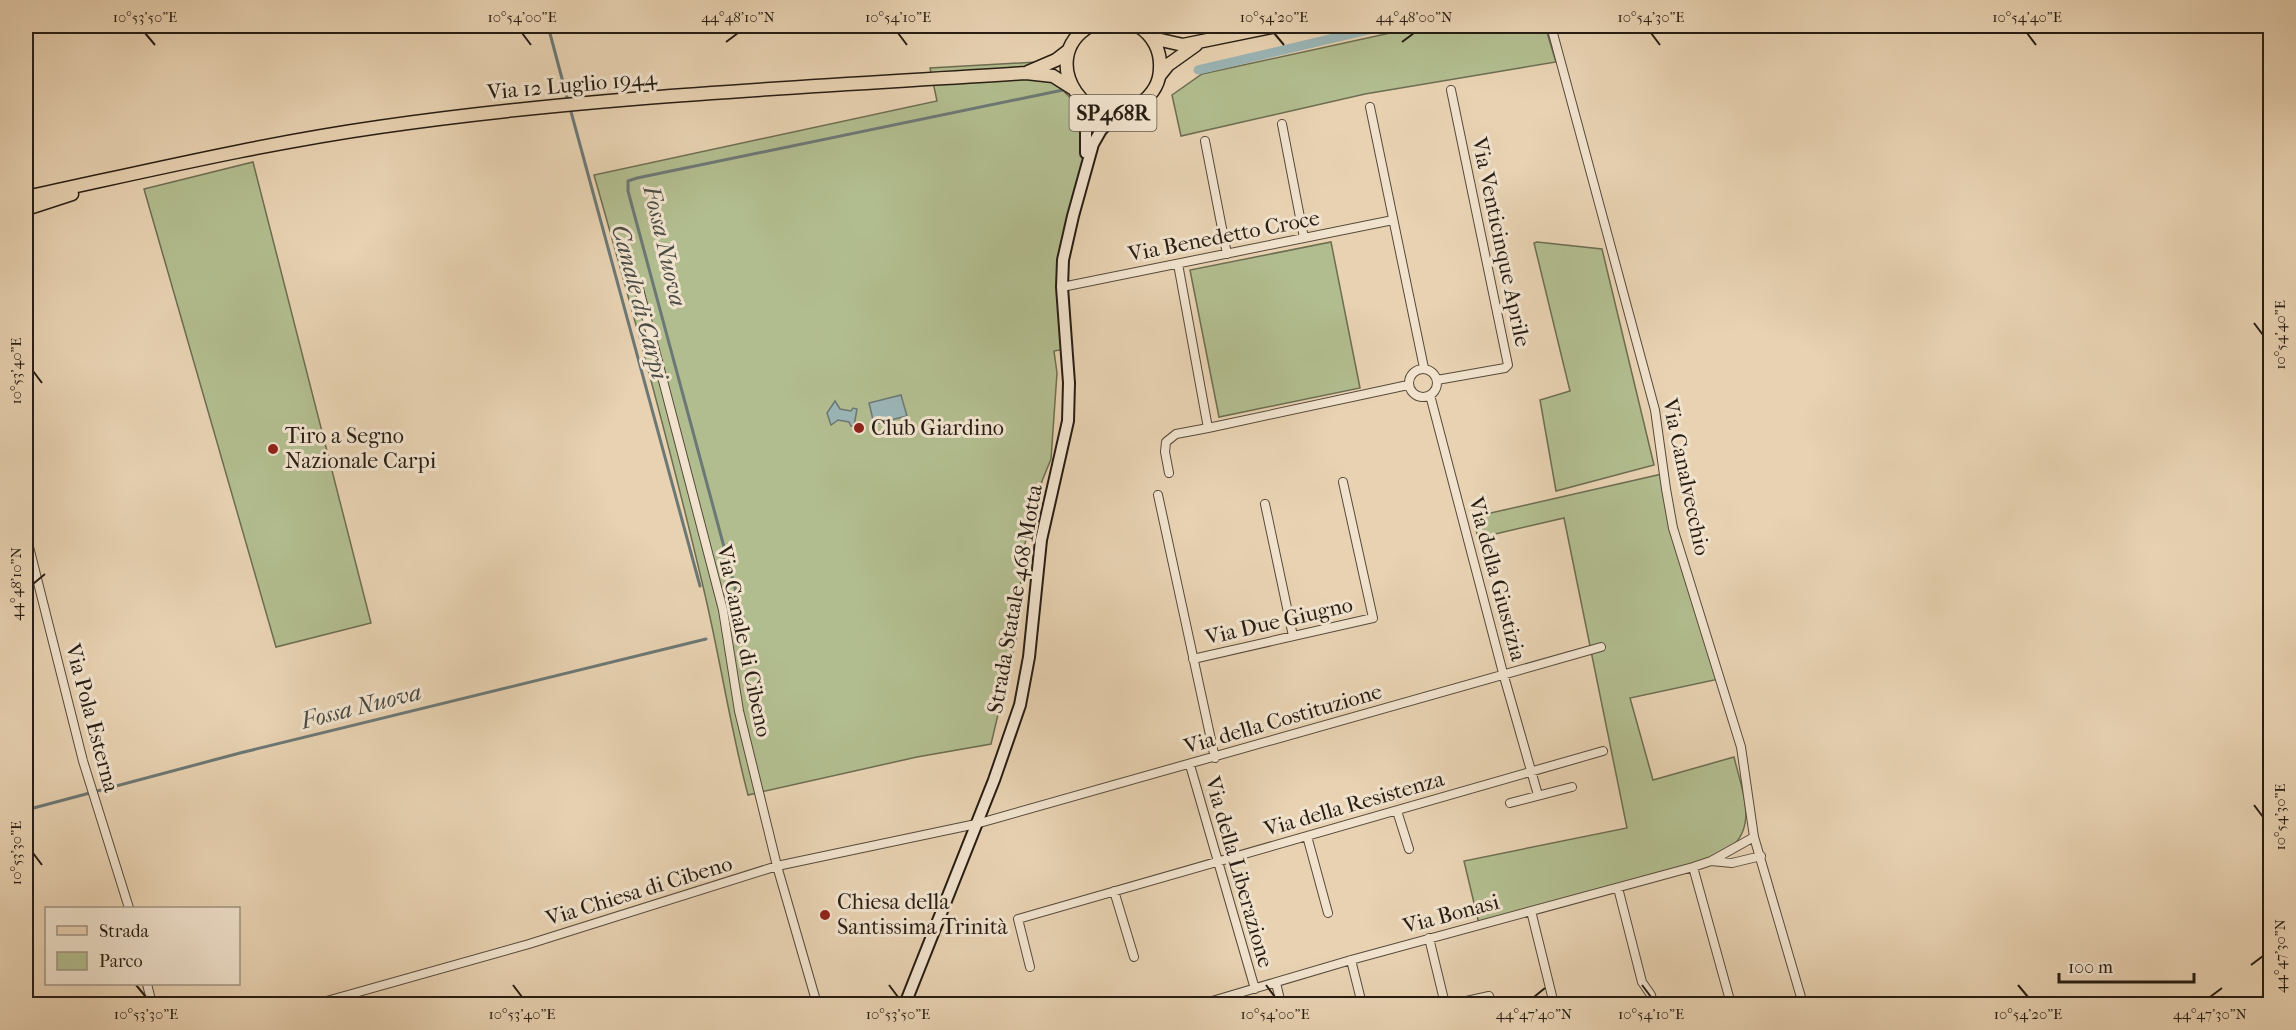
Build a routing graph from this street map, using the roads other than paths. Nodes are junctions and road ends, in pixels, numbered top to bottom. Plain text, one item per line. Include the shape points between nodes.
1 (1090, 26) edge
2 (1276, 26) edge
3 (1551, 26) edge
4 (1144, 30) edge
5 (1201, 42) junction
6 (1069, 50) junction
7 (1026, 73) junction
8 (1160, 75) junction
9 (1072, 88) junction
10 (1451, 90) dead end
11 (1081, 100) junction
12 (1370, 107) dead end
13 (1127, 111) junction
14 (1282, 124) dead end
15 (1204, 141) dead end
16 (1086, 163) junction
17 (127, 175) junction
18 (26, 197) edge
19 (26, 209) edge
20 (1393, 220) junction
21 (1304, 238) junction
22 (1227, 254) junction
23 (1178, 264) junction
24 (638, 285) dead end
25 (1062, 286) junction
26 (1424, 368) junction
27 (1437, 380) junction
28 (1408, 386) junction
29 (1430, 395) junction
30 (1208, 428) junction
31 (1169, 473) dead end
32 (1343, 482) dead end
33 (1158, 495) dead end
34 (1265, 504) dead end
35 (26, 535) edge
36 (1293, 636) junction
37 (1600, 647) dead end
38 (1193, 659) junction
39 (1503, 674) junction
40 (1603, 752) dead end
41 (1215, 758) junction
42 (1190, 765) junction
43 (1532, 770) junction
44 (1572, 787) dead end
45 (1538, 795) junction
46 (1510, 803) dead end
47 (1397, 811) junction
48 (976, 824) junction
49 (1307, 836) junction
50 (1754, 837) junction
51 (1409, 849) dead end
52 (1761, 856) junction
53 (1711, 861) junction
54 (1216, 862) junction
55 (777, 866) junction
56 (1693, 867) junction
57 (1618, 888) junction
58 (1114, 891) junction
59 (128, 907) edge
60 (1531, 912) junction
61 (1328, 913) dead end
62 (1429, 938) junction
63 (1134, 957) dead end
64 (1351, 960) junction
65 (1030, 967) dead end
66 (1276, 983) junction
67 (147, 985) edge
68 (1255, 989) junction
69 (1489, 996) dead end
70 (1203, 1004) edge
71 (152, 1005) edge
72 (316, 1005) edge
73 (817, 1005) edge
74 (904, 1005) edge
75 (1281, 1005) edge
76 (1362, 1005) edge
77 (1445, 1005) edge
78 (1453, 1005) edge
79 (1554, 1005) edge
80 (1653, 1005) edge
81 (1731, 1005) edge
82 (1803, 1005) edge

1 - 6 main road via 1075,38
2 - 5 main road
3 - 50 street, Via Canalvecchio via 1655,410 1673,528 1741,747
4 - 5 main road via 1183,45
4 - 8 main road, SP468R via 1158,50
5 - 8 main road
6 - 7 main road
6 - 9 main road, SP468R via 1067,69
7 - 9 main road via 1053,76
7 - 17 main road, Via 12 Luglio 1944 via 558,105 379,127
8 - 13 main road, SP468R via 1148,98
9 - 11 main road, SP468R
10 - 27 street, Via Venticinque Aprile via 1508,364 1505,368
11 - 13 main road, SP468R via 1102,112
11 - 16 main road via 1086,124
12 - 20 street
13 - 16 main road via 1101,130
14 - 21 street
15 - 22 street
16 - 25 main road, Strada Statale 468 Motta via 1063,260
17 - 18 main road, Via 12 Luglio 1944
17 - 19 main road, Via 12 Luglio 1944
20 - 21 street, Via Benedetto Croce
20 - 26 street
21 - 22 street, Via Benedetto Croce
22 - 23 street, Via Benedetto Croce
23 - 25 street, Via Benedetto Croce
23 - 30 street
24 - 55 street, Via Canale di Cibeno via 723,610 739,711
25 - 48 main road, Strada Statale 468 Motta via 1068,421 1041,540 1024,688 1009,741
26 - 27 street
26 - 28 street via 1412,373
27 - 29 street
28 - 29 street via 1420,397
28 - 30 street
29 - 39 street, Via della Giustizia
30 - 31 street via 1176,434 1166,442
32 - 36 street, Via Due Giugno via 1372,618
33 - 38 street
34 - 36 street
35 - 59 street, Via Pola Esterna via 88,777
36 - 38 street, Via Due Giugno
37 - 39 street, Via della Costituzione
38 - 41 street
39 - 41 street, Via della Costituzione
39 - 43 street, Via della Giustizia
40 - 43 street, Via della Resistenza
41 - 42 street, Via della Costituzione
42 - 48 street, Via della Costituzione
42 - 54 street, Via della Liberazione
43 - 45 street, Via della Giustizia
43 - 47 street, Via della Resistenza
44 - 45 street
45 - 46 street
47 - 49 street, Via della Resistenza
47 - 51 street
48 - 55 street, Via Chiesa di Cibeno
48 - 74 main road, Strada Statale 468 Motta
49 - 54 street, Via della Resistenza
49 - 61 street
50 - 52 street, Via Canalvecchio
50 - 53 street, Via Bonasi
52 - 53 street, Via Bonasi via 1732,863
52 - 82 street, Via Canalvecchio
53 - 56 street, Via Bonasi
54 - 58 street, Via della Resistenza
54 - 68 street, Via della Liberazione
55 - 72 street, Via Chiesa di Cibeno via 529,944
55 - 73 street, Via Canale di Cibeno
56 - 57 street, Via Bonasi
56 - 81 street
57 - 60 street, Via Bonasi
57 - 80 street via 1642,982
58 - 63 street
58 - 65 street, Via della Resistenza via 1018,919
60 - 62 street, Via Bonasi
60 - 79 street
62 - 64 street, Via Bonasi
62 - 77 street
64 - 66 street, Via Bonasi
64 - 76 street
66 - 68 street, Via Bonasi
66 - 75 street
67 - 71 street
68 - 70 street, Via Bonasi
69 - 78 street

